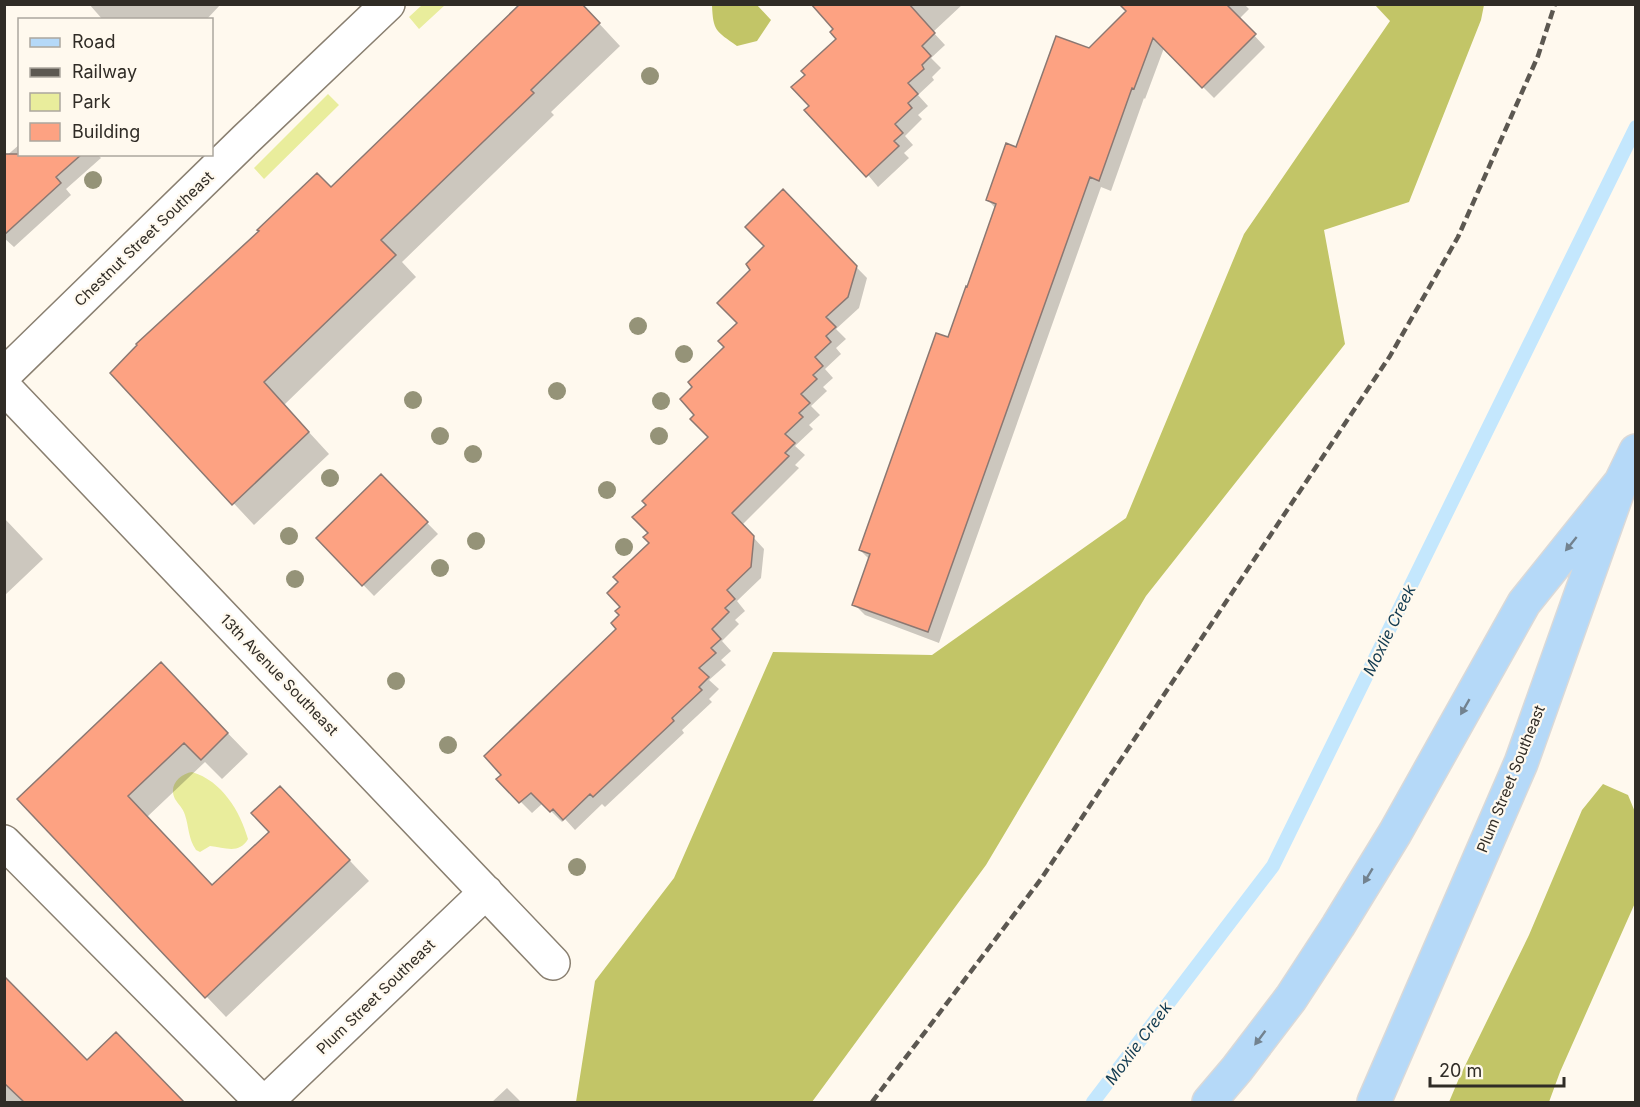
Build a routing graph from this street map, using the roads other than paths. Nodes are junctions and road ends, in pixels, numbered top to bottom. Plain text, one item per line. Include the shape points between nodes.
1 (388, 4) edge
2 (4, 375) edge
3 (4, 387) edge
4 (1635, 451) edge
5 (1621, 482) junction
6 (4, 842) edge
7 (486, 892) junction
8 (553, 963) dead end
9 (264, 1102) edge
10 (1209, 1102) edge
11 (1374, 1102) edge

1 - 2 street, Chestnut Street Southeast
3 - 7 street, 13th Avenue Southeast
4 - 5 main road, Plum Street Southeast
5 -> 10 main road via 1524,603 1338,926 1291,998
5 - 11 main road, Plum Street Southeast via 1521,763
6 - 9 street
7 - 8 street, 13th Avenue Southeast
7 - 9 street, Plum Street Southeast

